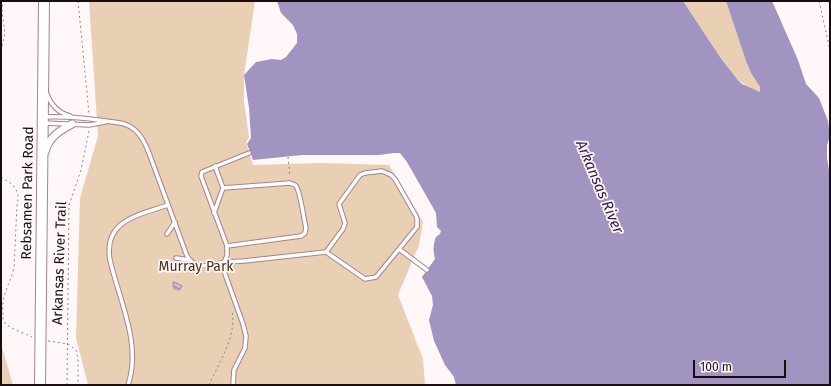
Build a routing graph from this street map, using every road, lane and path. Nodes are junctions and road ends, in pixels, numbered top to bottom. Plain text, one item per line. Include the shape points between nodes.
1 (3, 1) edge
2 (44, 1) edge
3 (78, 1) edge
4 (819, 1) edge
5 (829, 1) edge
6 (830, 5) edge
7 (830, 50) edge
8 (1, 51) edge
9 (44, 65) junction
10 (89, 118) junction
11 (43, 120) junction
12 (74, 121) junction
13 (108, 122) junction
14 (90, 125) junction
15 (249, 153) dead end
16 (288, 156) dead end
17 (215, 166) junction
18 (1, 177) edge
19 (290, 178) dead end
20 (42, 180) junction
21 (223, 188) junction
22 (168, 205) junction
23 (214, 212) junction
24 (175, 222) junction
25 (167, 234) dead end
26 (227, 246) junction
27 (399, 249) junction
28 (326, 252) junction
29 (176, 258) dead end
30 (190, 260) junction
31 (224, 262) junction
32 (427, 270) dead end
33 (231, 307) dead end
34 (40, 339) junction
35 (68, 344) junction
36 (40, 385) edge
37 (66, 385) edge
38 (78, 385) edge
39 (128, 385) edge
40 (209, 385) edge
41 (233, 385) edge

1 - 8 path via 5,33
2 - 9 street, Rebsamen Park Road
3 - 10 path
4 - 7 path
5 - 6 path
9 - 11 street, Rebsamen Park Road
9 - 12 lane via 46,92 51,103
10 - 12 lane
10 - 13 lane
11 - 12 lane
11 - 12 lane
11 - 20 street, Rebsamen Park Road
12 - 14 lane
12 - 20 street via 56,133 46,146
13 - 14 lane
13 - 22 lane via 130,126 140,135
14 - 35 path, Arkansas River Trail via 81,170 69,205
15 - 17 lane
16 - 19 path
17 - 21 lane
17 - 23 lane via 203,171 201,176
18 - 34 path via 13,185 19,198 14,268 3,296 3,320 11,327
20 - 34 street, Rebsamen Park Road
21 - 23 lane
21 - 26 lane via 290,183 298,193 306,228 301,236
22 - 24 lane
22 - 39 lane via 126,220 116,229 110,241 110,260 132,348 132,368
23 - 26 lane
24 - 25 lane
24 - 30 lane
26 - 31 lane
27 - 28 lane via 378,275 369,280 359,276
27 - 28 lane via 417,227 417,219 395,179 382,172 360,175 340,202 339,207 345,223
27 - 32 lane
28 - 31 lane
29 - 30 lane
30 - 31 lane via 198,265 207,266
31 - 41 lane via 224,271 246,336 245,348 234,370
33 - 40 path via 231,334
34 - 35 path
34 - 36 street, Rebsamen Park Road
35 - 37 path, Arkansas River Trail
35 - 38 path via 77,354

